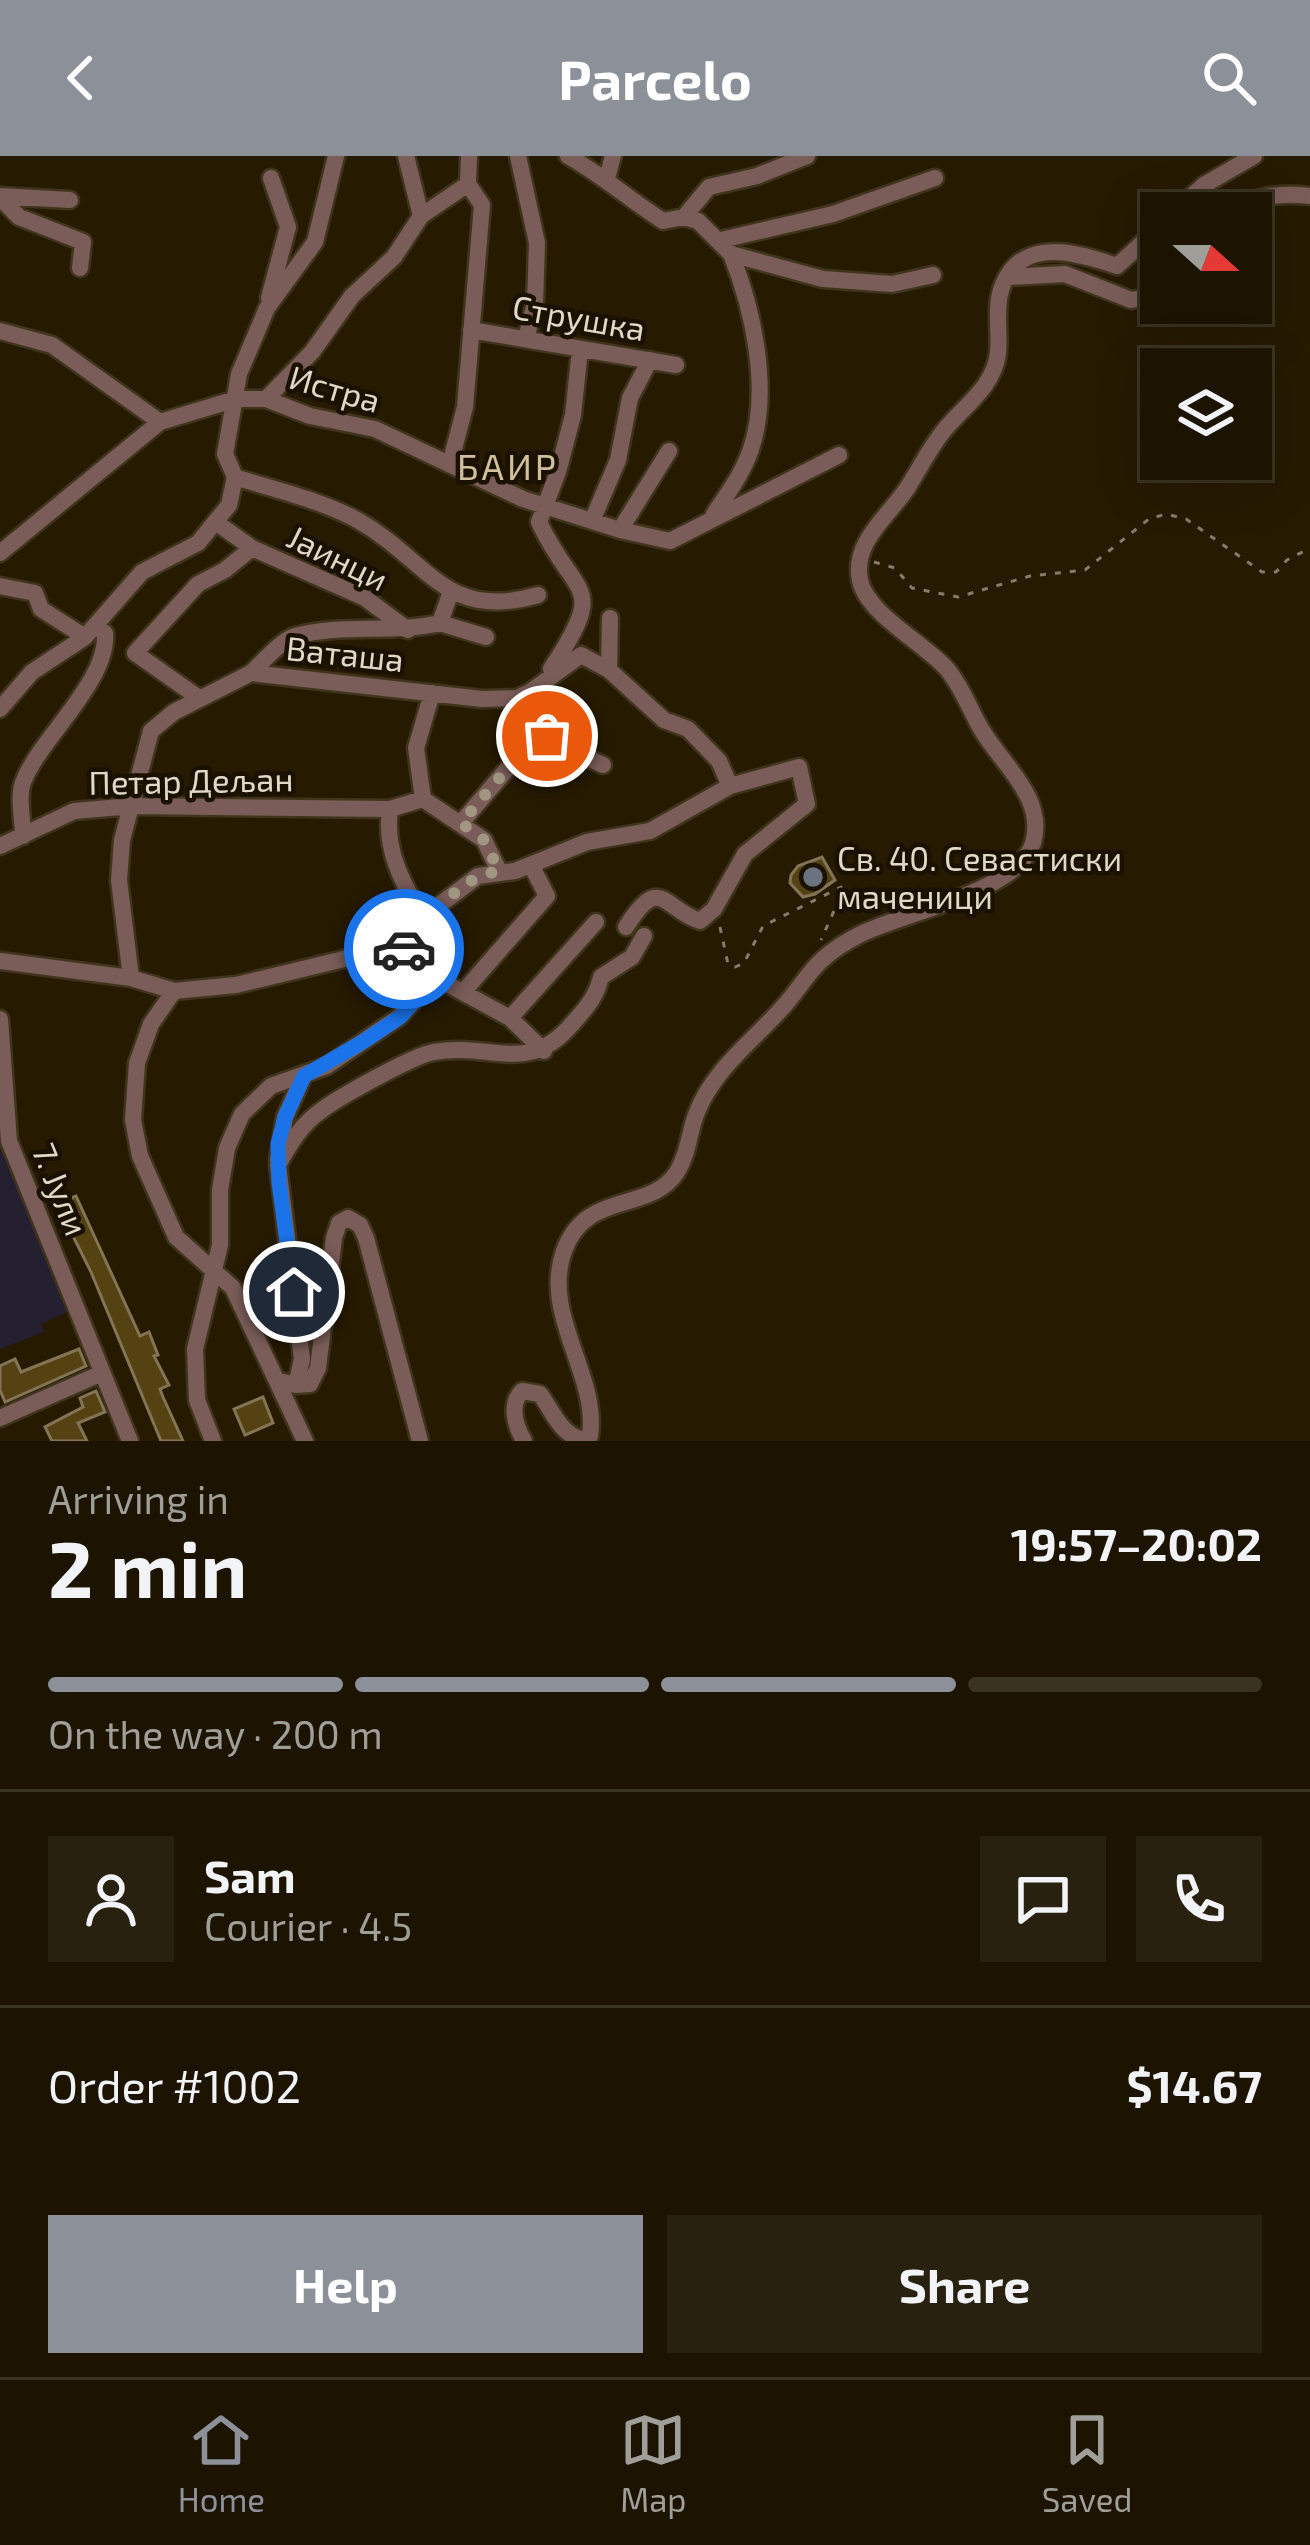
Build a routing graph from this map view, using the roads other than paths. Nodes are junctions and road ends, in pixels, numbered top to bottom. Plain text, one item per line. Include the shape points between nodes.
1 (336, 156) edge
2 (406, 156) edge
3 (469, 156) edge
4 (518, 156) edge
5 (568, 156) edge
6 (613, 156) edge
7 (808, 156) edge
8 (1254, 156) edge
9 (773, 162) edge
10 (272, 178) dead end
11 (607, 178) junction
12 (935, 178) dead end
13 (468, 184) junction
14 (1196, 192) edge
15 (1272, 195) edge
16 (1310, 196) edge
17 (0, 197) edge
18 (70, 200) dead end
19 (421, 216) junction
20 (684, 217) junction
21 (1140, 245) edge
22 (726, 247) junction
23 (80, 268) dead end
24 (933, 275) dead end
25 (1009, 277) junction
26 (1140, 298) edge
27 (267, 308) junction
28 (471, 330) junction
29 (0, 331) edge
30 (526, 339) junction
31 (580, 350) junction
32 (650, 360) junction
33 (676, 365) dead end
34 (236, 399) junction
35 (266, 399) junction
36 (160, 422) junction
37 (669, 452) dead end
38 (839, 455) dead end
39 (450, 464) junction
40 (235, 477) junction
41 (541, 514) junction
42 (711, 518) junction
43 (592, 521) junction
44 (217, 523) junction
45 (620, 530) junction
46 (252, 548) junction
47 (0, 553) edge
48 (0, 586) edge
49 (450, 594) junction
50 (538, 595) dead end
51 (610, 618) dead end
52 (440, 623) junction
53 (408, 630) junction
54 (90, 631) junction
55 (486, 637) dead end
56 (609, 670) junction
57 (251, 673) junction
58 (536, 687) junction
59 (432, 693) junction
60 (199, 698) junction
61 (0, 709) edge
62 (545, 738) junction
63 (603, 765) dead end
64 (730, 786) junction
65 (423, 799) junction
66 (132, 806) junction
67 (390, 809) junction
68 (461, 823) junction
69 (23, 836) junction
70 (0, 846) edge
71 (531, 865) junction
72 (499, 871) junction
73 (423, 919) junction
74 (596, 922) dead end
75 (626, 927) dead end
76 (397, 935) junction
77 (644, 936) dead end
78 (0, 962) edge
79 (131, 978) junction
80 (442, 981) junction
81 (174, 991) junction
82 (463, 992) junction
83 (510, 1018) junction
84 (0, 1019) edge
85 (544, 1051) junction
86 (304, 1076) junction
87 (278, 1174) junction
88 (213, 1269) junction
89 (102, 1373) junction
90 (288, 1383) junction
91 (0, 1418) edge
92 (593, 1439) edge
93 (130, 1441) edge
94 (213, 1441) edge
95 (305, 1441) edge
96 (420, 1441) edge
97 (524, 1441) edge

1 - 27 street via 315,242
2 - 19 street
3 - 13 street, Струшка
4 - 30 street via 537,243
5 - 11 street
6 - 11 street
7 - 9 street
8 - 14 street
9 - 20 street via 710,187
10 - 27 street via 288,227
11 - 20 street via 663,220
12 - 22 street
13 - 19 street
13 - 28 street, Струшка via 482,205
15 - 16 street
17 - 18 street
17 - 23 street via 20,217 83,242
19 - 35 street
20 - 22 street
21 - 25 street via 1117,266 1049,250 1028,254
22 - 24 street via 853,284
22 - 42 street via 740,278 760,391 753,444
25 - 26 street via 1065,274
25 - 92 street via 995,367 870,535 858,576 869,603 946,668 1013,769 1035,821 1033,843 1021,866 999,881 859,935 821,960 717,1076 676,1174 658,1190 605,1206 572,1232 558,1286
27 - 34 street
28 - 30 street, Струшка
28 - 39 street, Струшка
29 - 36 street via 52,345
30 - 31 street, Струшка
31 - 32 street, Струшка
31 - 41 street via 573,415
32 - 33 street, Струшка
32 - 43 street
34 - 35 street, Истра
34 - 36 street, Истра
34 - 40 street via 224,454
35 - 39 street, Истра via 375,429
36 - 47 street, Истра
37 - 45 street
38 - 42 street, Истра
39 - 41 street, Истра
40 - 44 street
40 - 49 street, Јаинци via 354,518
41 - 43 street, Истра
41 - 58 street via 585,602 579,627
42 - 45 street, Истра via 670,541
43 - 45 street, Истра
44 - 46 street
44 - 54 street via 198,543 142,572
46 - 53 street, Јаинци via 365,598
46 - 60 street, Јаинци via 198,584 135,653
48 - 54 street via 35,593 41,609
49 - 50 street via 486,602
49 - 52 street
51 - 56 street
52 - 53 street
52 - 55 street
53 - 57 street via 291,637
54 - 61 street via 32,672
54 - 69 street via 105,633 106,646 22,782
56 - 58 street, Ваташа via 581,655
56 - 64 street via 664,720 688,729
57 - 59 street, Ваташа
57 - 60 street, Ваташа
58 - 59 street, Ваташа via 517,698
58 - 62 street
59 - 65 street via 416,748
60 - 66 street, Ваташа via 152,731
62 - 63 street
62 - 68 street
64 - 71 street via 650,831 586,842
64 - 75 street via 799,767 807,804 745,854 700,920 654,899
65 - 67 street, Петар Дељан
65 - 68 street
66 - 67 street, Петар Дељан
66 - 69 street, Петар Дељан via 74,811
66 - 79 street, Ваташа via 119,880
67 - 73 street via 397,872
68 - 72 street via 484,840
69 - 70 street, Петар Дељан
71 - 72 street
71 - 82 street via 547,896
72 - 73 street via 478,876
73 - 76 street
74 - 83 street
76 - 80 street via 407,956
76 - 81 street via 340,960
77 - 85 street
78 - 79 street
79 - 81 street
80 - 82 street
80 - 86 street
81 - 88 street via 137,1063 133,1120 176,1238
82 - 83 street
83 - 85 street
84 - 89 street, 7. Јули via 9,1141
85 - 87 street via 427,1053 318,1113 292,1141
86 - 87 street via 285,1117
86 - 88 street via 272,1086 242,1114 227,1148
87 - 90 street via 302,1359
88 - 90 street via 233,1288
88 - 94 street via 195,1349 197,1400
89 - 91 street
89 - 93 street, 7. Јули
90 - 95 street
90 - 96 street via 310,1384 318,1368 334,1238 349,1219 366,1238
92 - 97 street via 572,1437 540,1394 522,1390 514,1414

